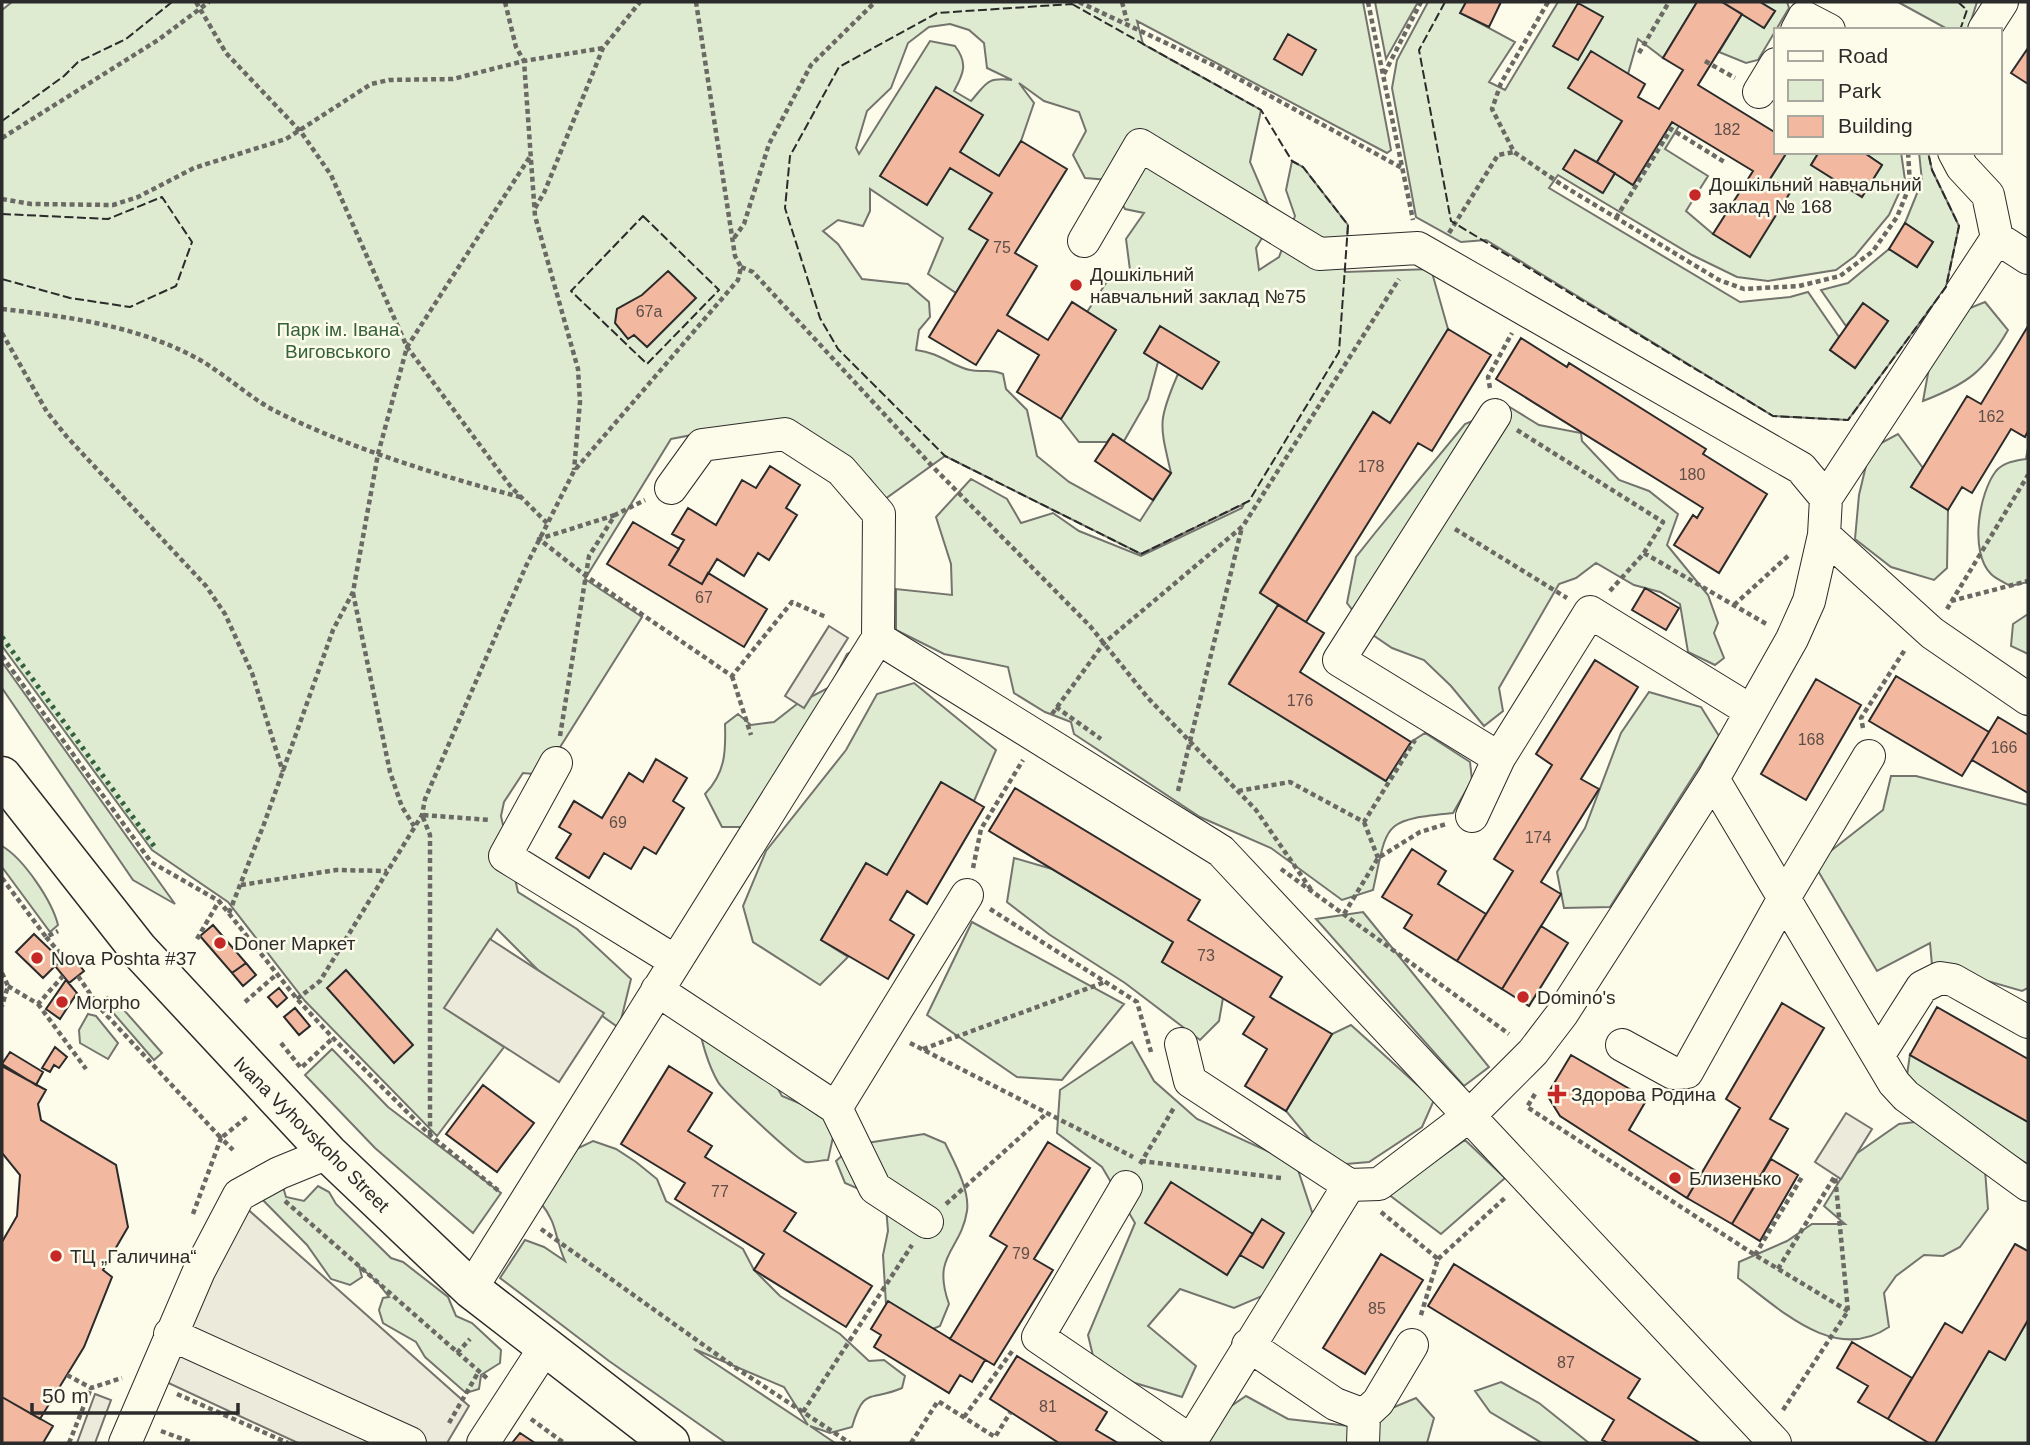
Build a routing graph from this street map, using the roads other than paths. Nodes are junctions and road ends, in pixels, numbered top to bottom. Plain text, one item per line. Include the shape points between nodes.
1 (2002, 2) edge
2 (1798, 28) edge
3 (1825, 28) edge
4 (1985, 28) edge
5 (1774, 67) edge
6 (1759, 92) dead end
7 (1955, 154) edge
8 (1997, 238) junction
9 (1084, 242) dead end
10 (2028, 258) edge
11 (1495, 415) road end
12 (671, 488) road end
13 (1826, 498) junction
14 (1824, 535) junction
15 (878, 638) junction
16 (2028, 699) edge
17 (1752, 711) junction
18 (1869, 756) road end
19 (1499, 758) junction
20 (556, 763) road end
21 (1713, 779) junction
22 (3, 782) edge
23 (1472, 816) road end
24 (967, 895) road end
25 (1784, 898) junction
26 (675, 961) junction
27 (657, 990) junction
28 (2028, 1022) edge
29 (1181, 1044) dead end
30 (1622, 1045) dead end
31 (1878, 1056) junction
32 (836, 1108) junction
33 (1470, 1115) junction
34 (328, 1153) junction
35 (1134, 1174) road end
36 (1349, 1185) junction
37 (2028, 1185) edge
38 (927, 1222) road end
39 (471, 1289) junction
40 (170, 1334) junction
41 (1248, 1345) junction
42 (1412, 1345) road end
43 (544, 1349) junction
44 (1363, 1429) edge
45 (1771, 1439) edge
46 (125, 1443) edge
47 (410, 1443) edge
48 (483, 1443) edge
49 (670, 1443) edge

1 - 4 street
2 - 3 street via 1804,17
5 - 6 street
7 - 8 street via 1988,195
8 - 10 street
8 - 13 street
9 - 13 street via 1140,145 1319,254 1426,253 1801,468
11 - 19 street via 1339,660
12 - 15 street via 702,445 785,434 841,470 879,514
13 - 14 street
14 - 16 street via 1926,629
14 - 17 street via 1809,601
15 - 26 street
15 - 33 street via 1221,851
17 - 19 street via 1590,612
17 - 21 street
18 - 25 street
19 - 23 street
20 - 26 street via 505,856
21 - 25 street
21 - 33 street via 1562,1014 1533,1052
22 - 34 main road, Ivana Vyhovskoho Street via 146,959
24 - 32 street
25 - 30 street via 1687,1072 1673,1073
25 - 31 street
26 - 27 street
27 - 32 street
27 - 39 street
28 - 31 street via 1941,978 1923,987
29 - 36 street via 1190,1081
31 - 37 street via 1906,1096
32 - 38 street via 875,1188
33 - 36 street via 1379,1184
33 - 45 street
34 - 39 main road, Ivana Vyhovskoho Street
34 - 40 street via 279,1172 239,1195
35 - 41 street via 1038,1337 1191,1441
36 - 41 street
39 - 43 main road, Ivana Vyhovskoho Street
40 - 46 street
40 - 47 street
41 - 44 street via 1335,1404
42 - 44 street
43 - 48 street
43 - 49 main road, Ivana Vyhovskoho Street

